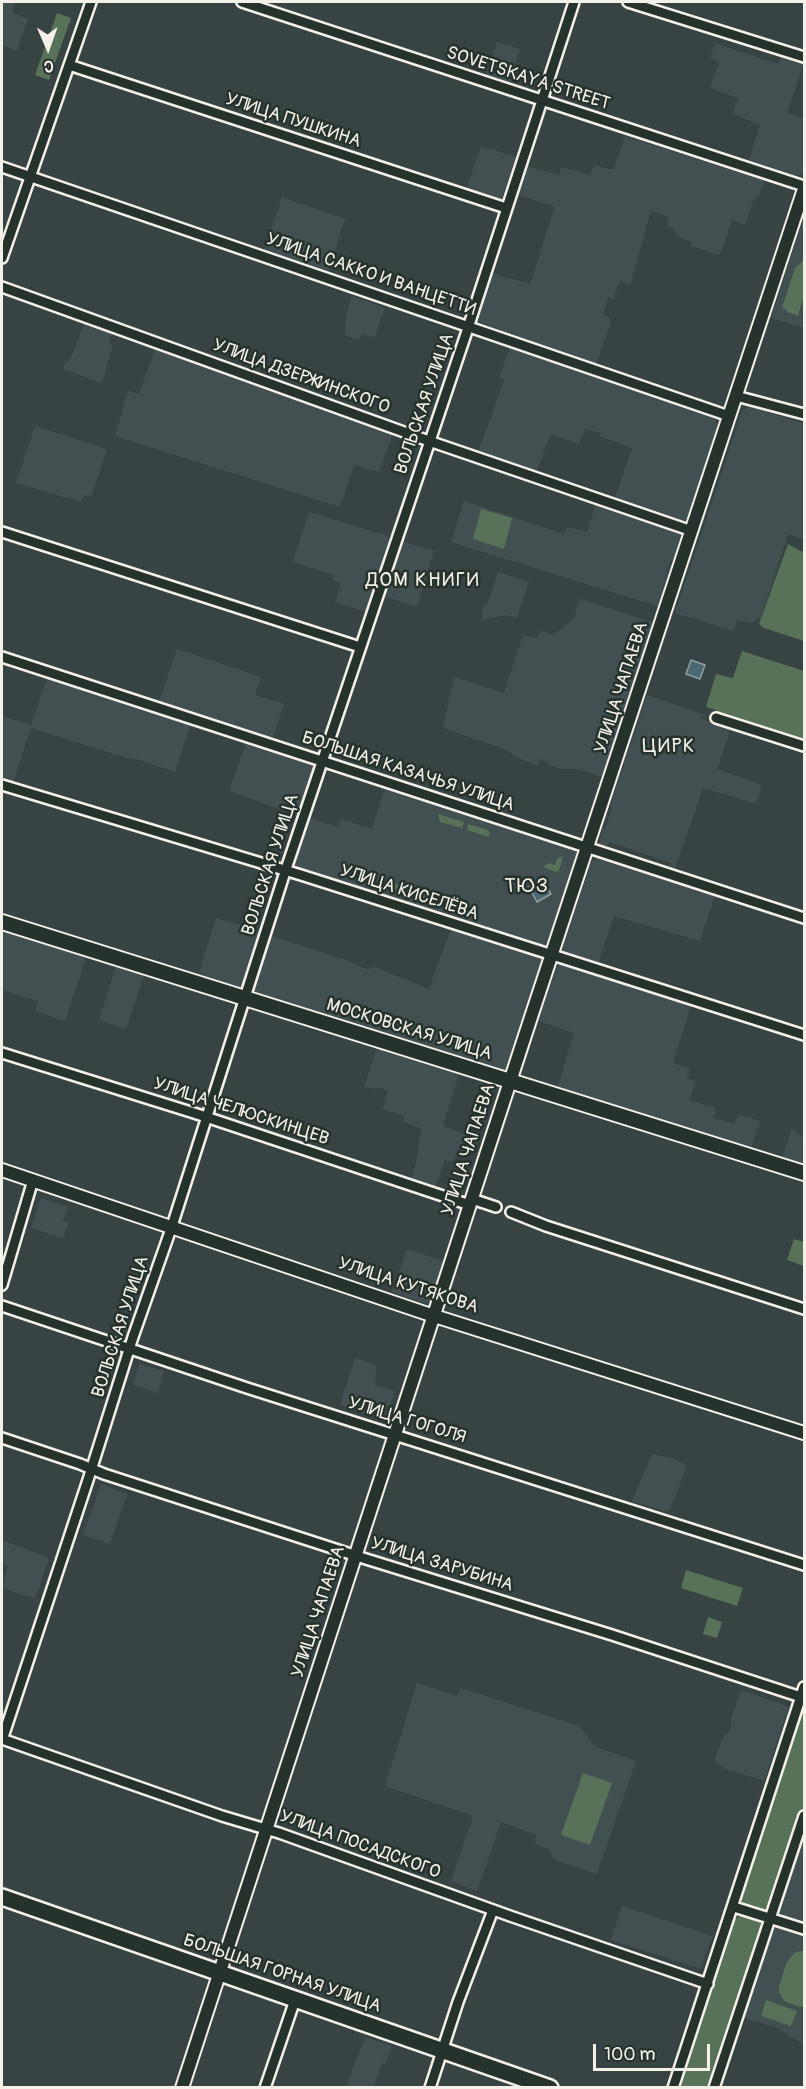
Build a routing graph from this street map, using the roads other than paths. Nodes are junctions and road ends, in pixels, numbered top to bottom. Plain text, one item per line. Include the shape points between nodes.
1 (91, 2) edge
2 (242, 2) edge
3 (574, 2) edge
4 (628, 2) edge
5 (804, 57) edge
6 (69, 64) junction
7 (541, 100) junction
8 (2, 167) edge
9 (30, 177) junction
10 (804, 188) edge
11 (506, 208) junction
12 (2, 258) edge
13 (2, 287) edge
14 (468, 326) junction
15 (736, 396) junction
16 (804, 414) edge
17 (729, 416) junction
18 (429, 441) junction
19 (692, 531) junction
20 (2, 532) edge
21 (360, 647) junction
22 (2, 657) edge
23 (716, 718) dead end
24 (804, 746) edge
25 (323, 762) junction
26 (2, 785) edge
27 (588, 846) junction
28 (285, 872) junction
29 (804, 918) edge
30 (2, 922) edge
31 (552, 955) junction
32 (244, 998) junction
33 (804, 1035) edge
34 (2, 1053) edge
35 (510, 1080) junction
36 (206, 1117) junction
37 (2, 1170) edge
38 (804, 1173) edge
39 (33, 1180) junction
40 (471, 1202) junction
41 (496, 1207) dead end
42 (511, 1212) dead end
43 (172, 1226) junction
44 (2, 1285) edge
45 (2, 1306) edge
46 (804, 1309) edge
47 (434, 1315) junction
48 (130, 1349) junction
49 (804, 1433) edge
50 (395, 1435) junction
51 (2, 1438) edge
52 (91, 1469) junction
53 (356, 1556) junction
54 (804, 1564) edge
55 (804, 1687) edge
56 (803, 1697) edge
57 (2, 1739) edge
58 (804, 1821) edge
59 (266, 1829) junction
60 (2, 1897) edge
61 (734, 1907) junction
62 (493, 1910) junction
63 (770, 1918) junction
64 (804, 1929) edge
65 (219, 1973) junction
66 (708, 1984) junction
67 (295, 2000) junction
68 (442, 2050) junction
69 (182, 2088) edge
70 (264, 2088) edge
71 (430, 2088) edge
72 (550, 2088) edge
73 (673, 2088) edge
74 (714, 2088) edge

1 - 6 street
2 - 7 street, SOVETSKAYA STREET
3 - 7 street, ВОЛЬСКАЯ УЛИЦА
4 - 5 street
6 - 9 street
6 - 11 street, УЛИЦА ПУШКИНА
7 - 10 street, SOVETSKAYA STREET
7 - 11 street, ВОЛЬСКАЯ УЛИЦА
8 - 9 street, УЛИЦА САККО И ВАНЦЕТТИ
9 - 12 street
9 - 14 street, УЛИЦА САККО И ВАНЦЕТТИ
10 - 15 street, УЛИЦА ЧАПАЕВА
11 - 14 street, ВОЛЬСКАЯ УЛИЦА
13 - 18 street, УЛИЦА ДЗЕРЖИНСКОГО
14 - 17 street, УЛИЦА САККО И ВАНЦЕТТИ
14 - 18 street, ВОЛЬСКАЯ УЛИЦА
15 - 16 street
15 - 17 street, УЛИЦА ЧАПАЕВА
17 - 19 street, УЛИЦА ЧАПАЕВА
18 - 19 street, УЛИЦА ДЗЕРЖИНСКОГО
18 - 21 street, ВОЛЬСКАЯ УЛИЦА
19 - 27 street, УЛИЦА ЧАПАЕВА
20 - 21 street
21 - 25 street, ВОЛЬСКАЯ УЛИЦА
22 - 25 street, БОЛЬШАЯ КАЗАЧЬЯ УЛИЦА
23 - 24 street
25 - 27 street, БОЛЬШАЯ КАЗАЧЬЯ УЛИЦА
25 - 28 street, ВОЛЬСКАЯ УЛИЦА
26 - 28 street, УЛИЦА КИСЕЛЁВА
27 - 29 street, БОЛЬШАЯ КАЗАЧЬЯ УЛИЦА
27 - 31 street, УЛИЦА ЧАПАЕВА
28 - 31 street, УЛИЦА КИСЕЛЁВА
28 - 32 street, ВОЛЬСКАЯ УЛИЦА
30 - 32 main road, МОСКОВСКАЯ УЛИЦА
31 - 33 street, УЛИЦА КИСЕЛЁВА
31 - 35 street, УЛИЦА ЧАПАЕВА
32 - 35 main road, МОСКОВСКАЯ УЛИЦА
32 - 36 street, ВОЛЬСКАЯ УЛИЦА
34 - 36 street, УЛИЦА ЧЕЛЮСКИНЦЕВ
35 - 38 main road, МОСКОВСКАЯ УЛИЦА
35 - 40 street, УЛИЦА ЧАПАЕВА
36 - 40 street, УЛИЦА ЧЕЛЮСКИНЦЕВ
36 - 43 street, ВОЛЬСКАЯ УЛИЦА
37 - 39 street, УЛИЦА КУТЯКОВА
39 - 43 street, УЛИЦА КУТЯКОВА
39 - 44 street
40 - 41 street, УЛИЦА ЧЕЛЮСКИНЦЕВ
40 - 47 street, УЛИЦА ЧАПАЕВА
42 - 46 street
43 - 47 street, УЛИЦА КУТЯКОВА
43 - 48 street, ВОЛЬСКАЯ УЛИЦА
45 - 48 street, УЛИЦА ГОГОЛЯ
47 - 49 street, УЛИЦА КУТЯКОВА
47 - 50 street, УЛИЦА ЧАПАЕВА
48 - 50 street, УЛИЦА ГОГОЛЯ
48 - 52 street, ВОЛЬСКАЯ УЛИЦА
50 - 53 street, УЛИЦА ЧАПАЕВА
50 - 54 street, УЛИЦА ГОГОЛЯ
51 - 52 street, УЛИЦА ЗАРУБИНА
52 - 53 street, УЛИЦА ЗАРУБИНА
52 - 57 street, ВОЛЬСКАЯ УЛИЦА
53 - 56 street, УЛИЦА ЗАРУБИНА
53 - 59 street, УЛИЦА ЧАПАЕВА
55 - 56 street
56 - 61 street
57 - 59 street, УЛИЦА ПОСАДСКОГО
58 - 63 street
59 - 62 street, УЛИЦА ПОСАДСКОГО
59 - 65 street, УЛИЦА ЧАПАЕВА
60 - 65 main road, БОЛЬШАЯ ГОРНАЯ УЛИЦА
61 - 63 street
61 - 66 street
62 - 66 street, УЛИЦА ПОСАДСКОГО
62 - 68 street
63 - 64 street
63 - 74 street
65 - 67 main road, БОЛЬШАЯ ГОРНАЯ УЛИЦА
65 - 69 street, УЛИЦА ЧАПАЕВА
66 - 73 street
67 - 68 main road, БОЛЬШАЯ ГОРНАЯ УЛИЦА
67 - 70 street
68 - 71 street
68 - 72 main road, БОЛЬШАЯ ГОРНАЯ УЛИЦА

